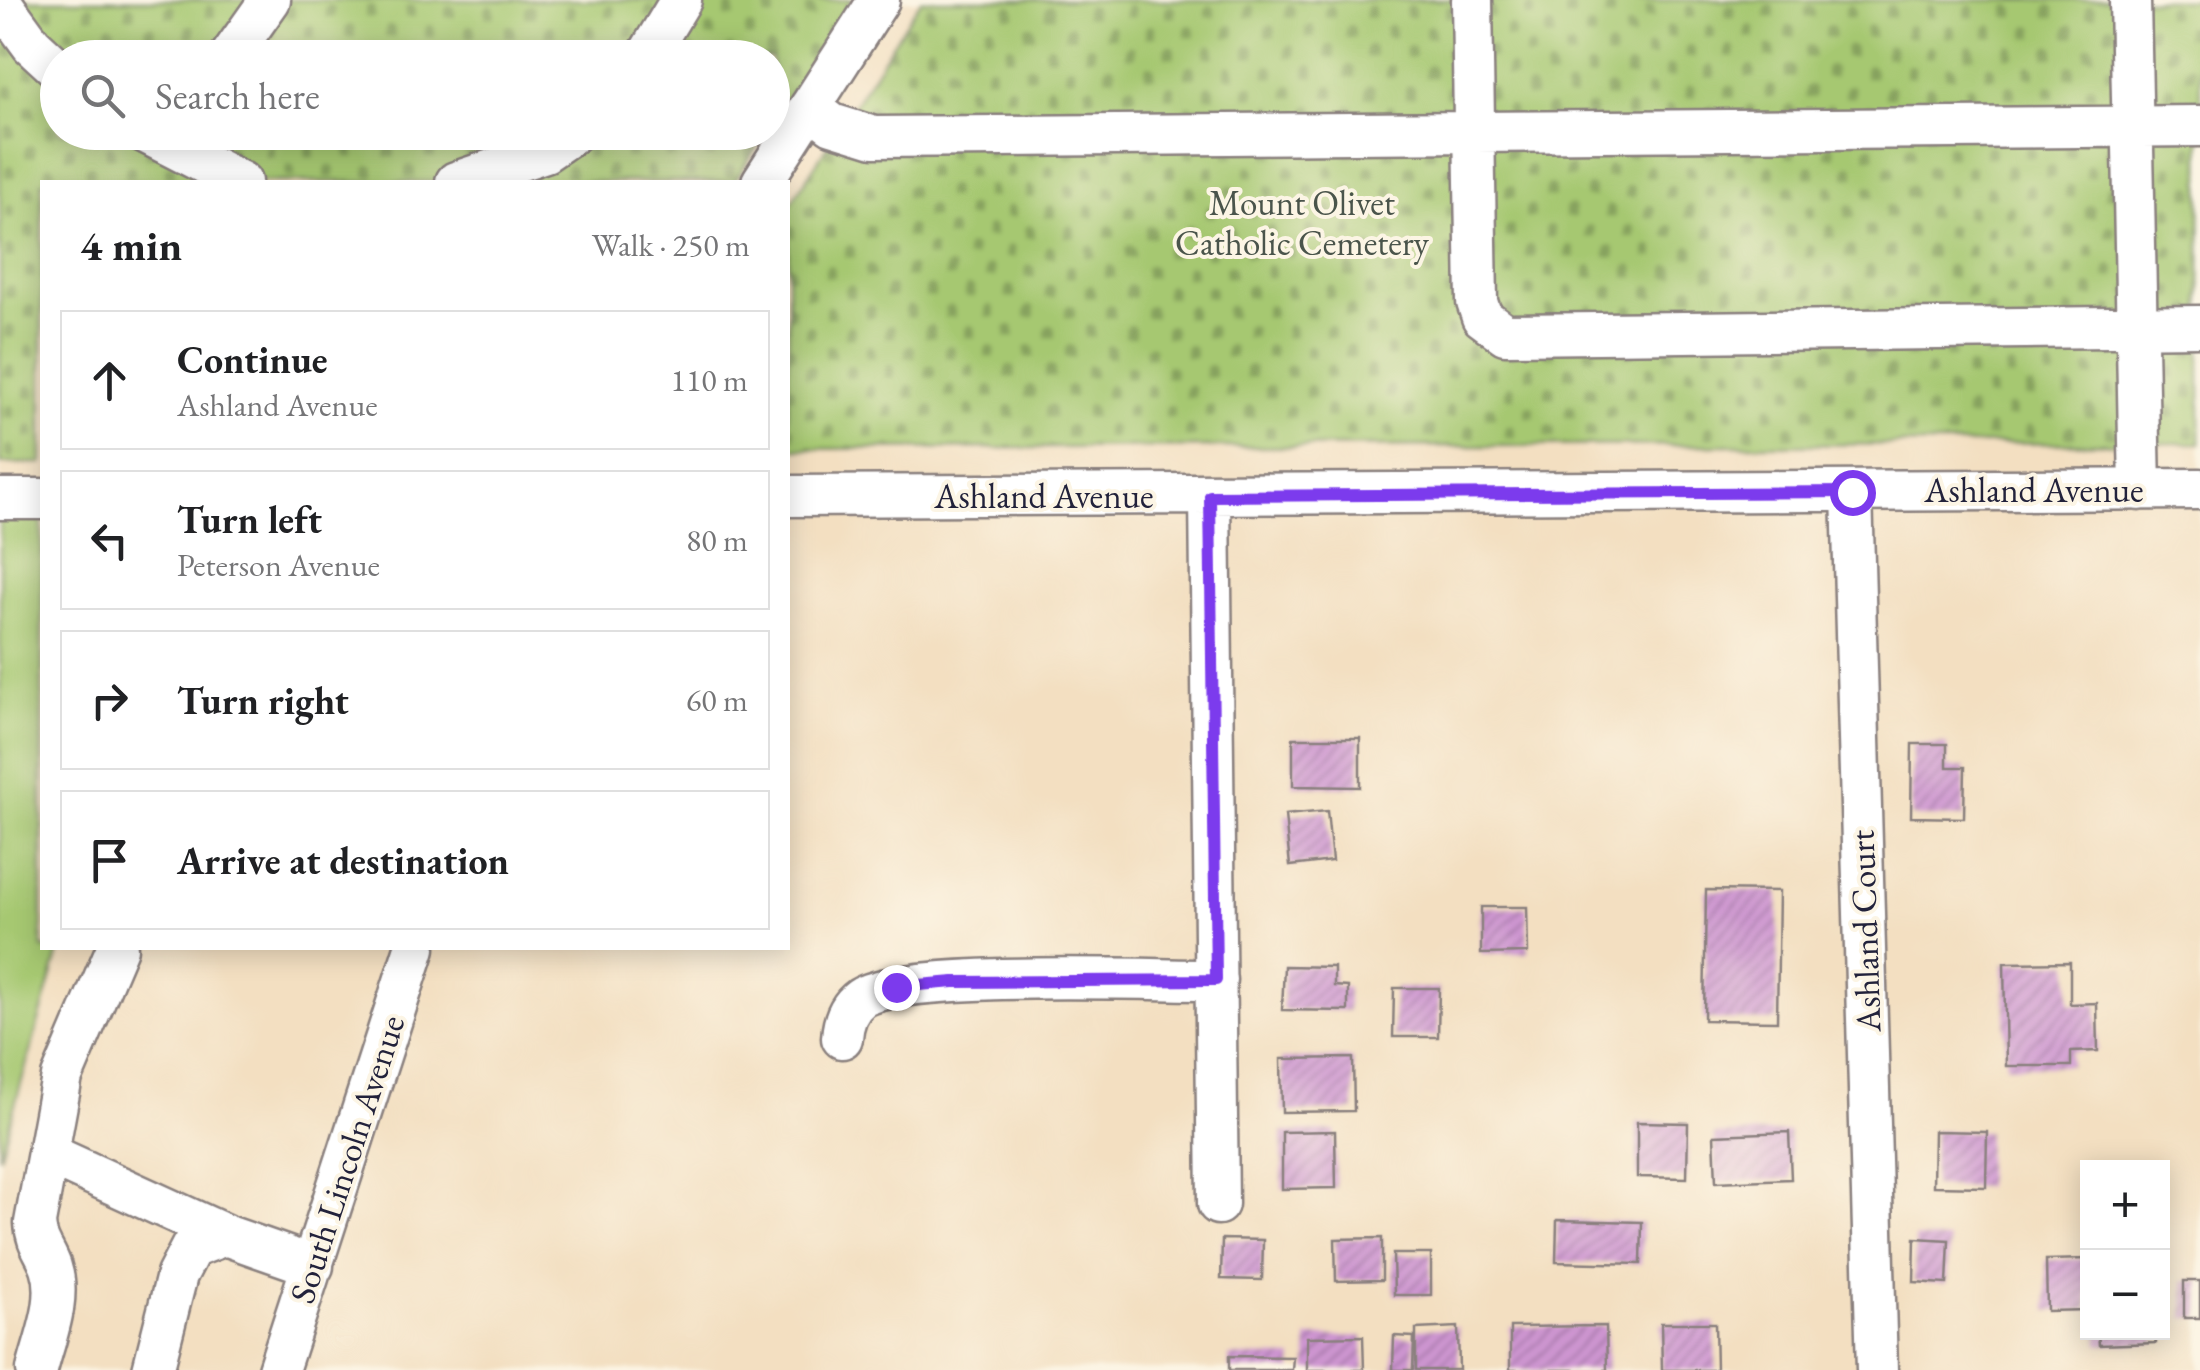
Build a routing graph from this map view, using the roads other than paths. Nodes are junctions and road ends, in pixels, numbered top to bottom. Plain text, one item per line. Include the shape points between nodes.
1 (0, 0) edge
2 (270, 0) edge
3 (681, 0) edge
4 (880, 0) edge
5 (1472, 0) edge
6 (2130, 0) edge
7 (242, 40) edge
8 (657, 40) edge
9 (40, 53) edge
10 (810, 107) junction
11 (2133, 126) junction
12 (2200, 126) edge
13 (1474, 132) junction
14 (790, 138) edge
15 (182, 150) edge
16 (548, 150) edge
17 (782, 150) edge
18 (237, 180) edge
19 (462, 180) edge
20 (763, 180) edge
21 (2137, 326) junction
22 (2200, 326) edge
23 (2200, 489) edge
24 (2140, 490) junction
25 (1852, 492) junction
26 (790, 496) edge
27 (1210, 496) junction
28 (0, 499) edge
29 (40, 499) edge
30 (116, 950) edge
31 (414, 950) edge
32 (1216, 980) junction
33 (842, 1038) dead end
34 (48, 1154) junction
35 (1218, 1204) dead end
36 (225, 1235) junction
37 (312, 1266) junction
38 (38, 1370) edge
39 (153, 1370) edge
40 (278, 1370) edge
41 (1877, 1370) edge

1 - 9 street
2 - 7 street
3 - 8 street
4 - 10 street
5 - 13 street
6 - 11 street
10 - 13 street via 832,124 874,137
10 - 14 street
11 - 12 street
11 - 13 street
11 - 21 street
13 - 21 street via 1477,302 1482,317 1505,334
15 - 18 street
16 - 19 street
17 - 20 street
21 - 22 street
21 - 24 street
23 - 24 street, Ashland Avenue
24 - 25 street, Ashland Avenue
25 - 27 street, Ashland Avenue
25 - 41 street, Ashland Court
26 - 27 street, Ashland Avenue
27 - 32 street
28 - 29 street
30 - 34 street via 62,1077
31 - 37 street, South Lincoln Avenue
32 - 33 street via 896,987 860,998 843,1019
32 - 35 street
34 - 36 street
34 - 38 street via 35,1223 55,1296
36 - 37 street
36 - 39 street via 191,1248 177,1276
37 - 40 street, South Lincoln Avenue

